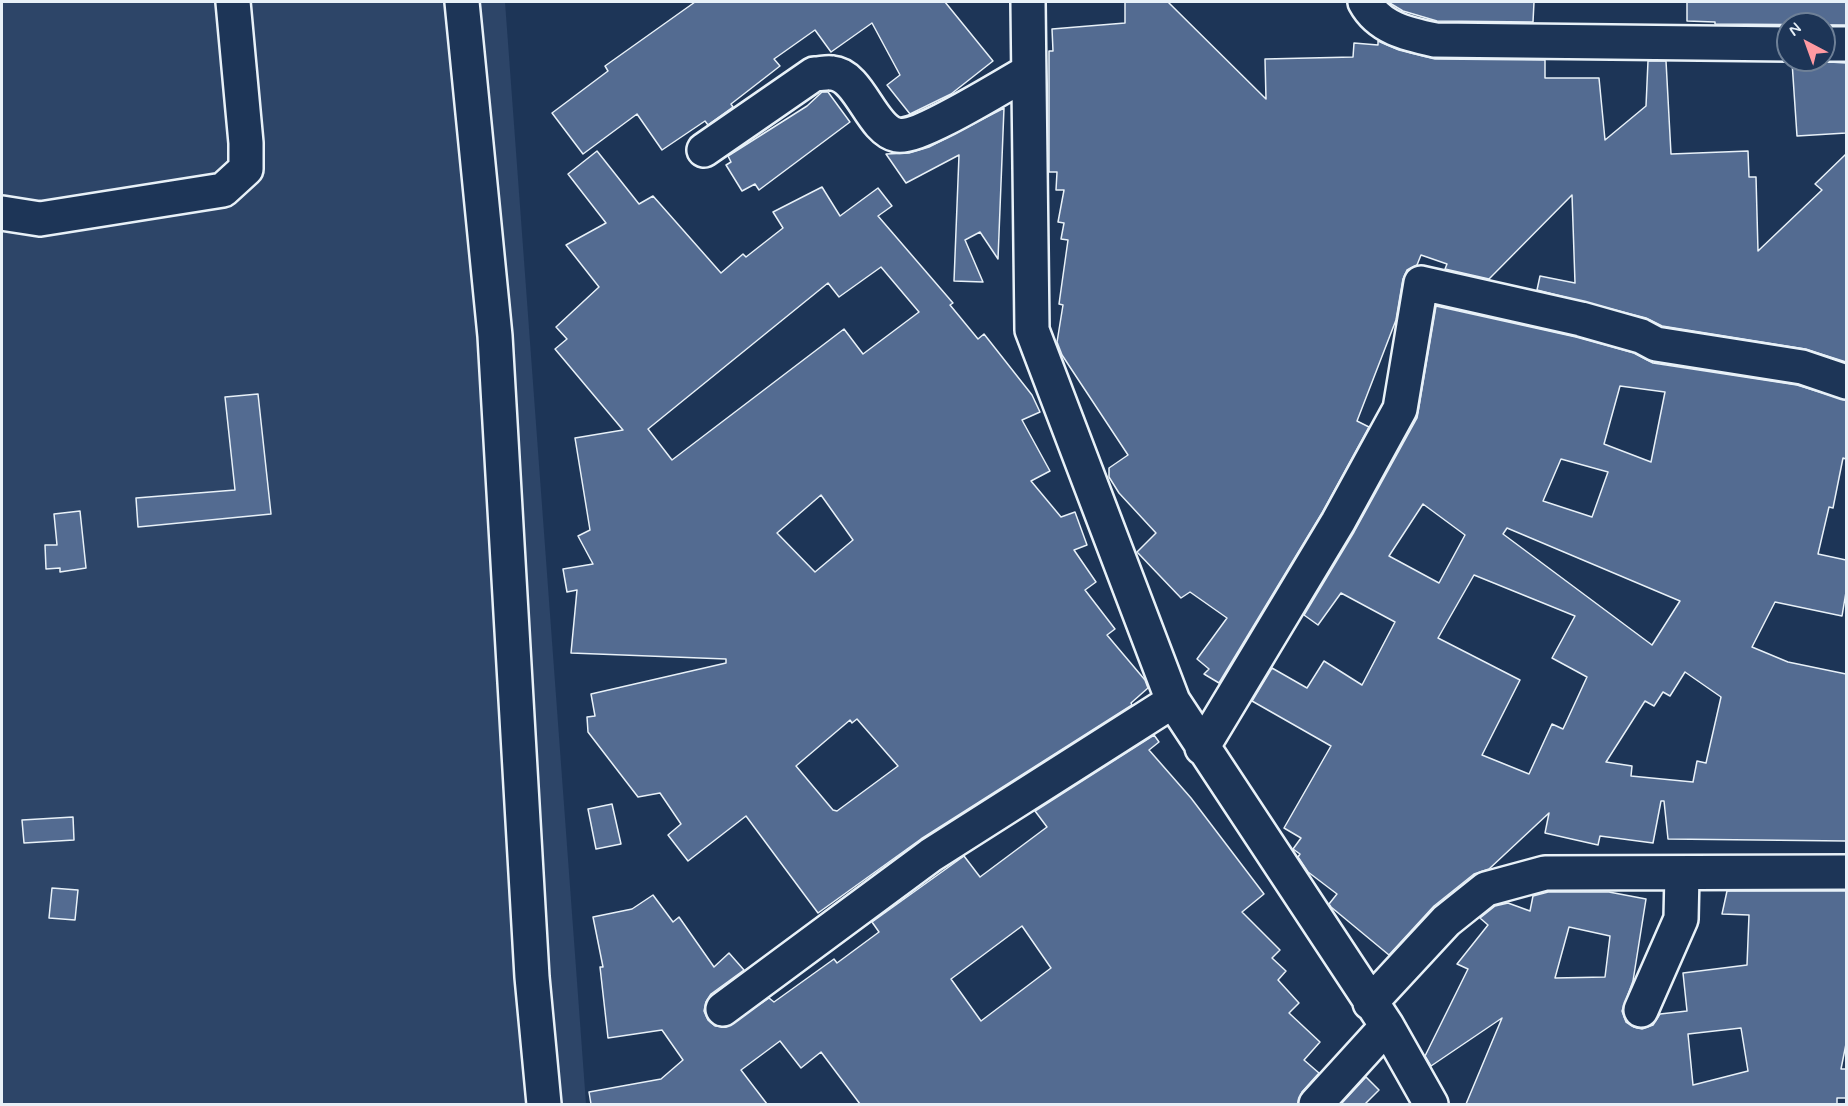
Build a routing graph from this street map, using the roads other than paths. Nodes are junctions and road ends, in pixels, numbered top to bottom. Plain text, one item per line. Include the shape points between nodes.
1 (233, 2) edge
2 (462, 2) edge
3 (1028, 2) edge
4 (1365, 2) edge
5 (1776, 44) edge
6 (1028, 72) junction
7 (704, 150) dead end
8 (2, 213) edge
9 (1846, 382) edge
10 (1173, 701) junction
11 (1202, 748) junction
12 (1846, 872) edge
13 (1682, 874) junction
14 (723, 1010) dead end
15 (1641, 1010) dead end
16 (1378, 1015) junction
17 (544, 1104) edge
18 (1316, 1104) edge
19 (1431, 1104) edge

1 - 8 street via 246,169 224,190 40,219
2 - 17 street via 495,336 532,977
3 - 6 street
4 - 5 street via 1373,16 1403,33 1435,40
6 - 7 street via 936,123 912,134 896,135 885,128 850,83 835,72 814,74
6 - 10 street via 1032,330
9 - 11 street via 1802,368 1656,344 1581,319 1421,283 1400,409 1338,522
10 - 11 street
10 - 14 street via 931,855
11 - 16 street
12 - 13 street
13 - 15 street via 1681,919
13 - 16 street via 1545,873 1486,889 1446,921
16 - 18 street
16 - 19 street

